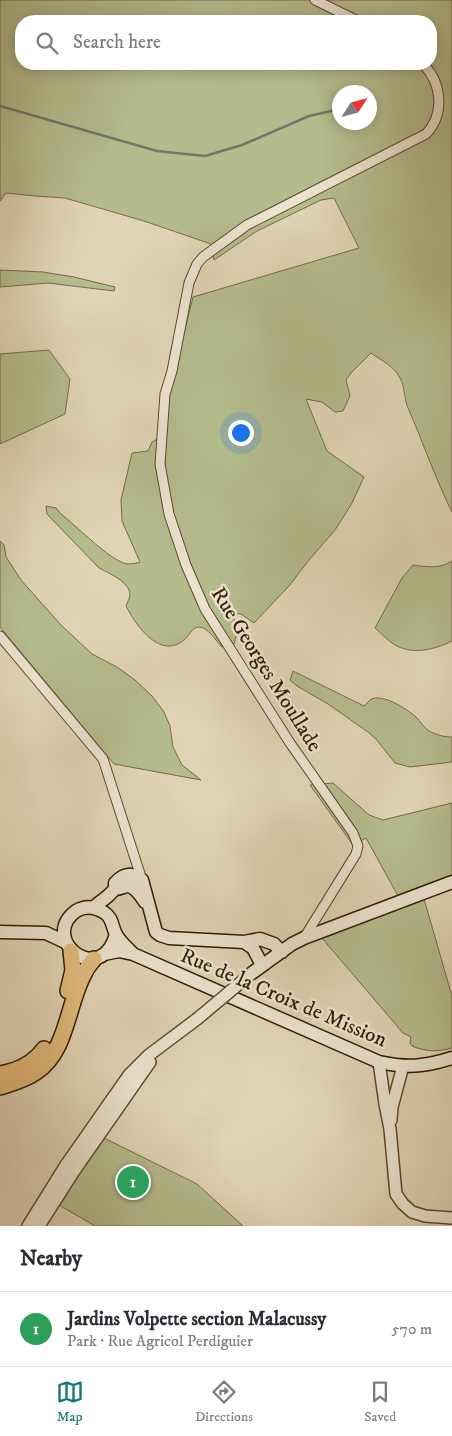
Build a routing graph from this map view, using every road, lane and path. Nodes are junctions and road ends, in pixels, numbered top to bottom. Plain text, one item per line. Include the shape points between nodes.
1 (315, 0) edge
2 (346, 15) edge
3 (427, 70) edge
4 (0, 636) edge
5 (142, 880) junction
6 (452, 882) edge
7 (112, 892) junction
8 (94, 907) junction
9 (150, 909) junction
10 (107, 914) junction
11 (66, 923) junction
12 (0, 932) edge
13 (46, 933) junction
14 (116, 934) junction
15 (304, 938) junction
16 (244, 942) junction
17 (68, 946) junction
18 (282, 952) junction
19 (133, 954) junction
20 (99, 957) junction
21 (257, 969) junction
22 (159, 1048) junction
23 (452, 1058) edge
24 (379, 1062) junction
25 (403, 1066) junction
26 (0, 1074) edge
27 (0, 1086) edge
28 (390, 1129) junction
29 (452, 1218) edge
30 (28, 1226) edge
31 (39, 1226) edge

1 - 2 street
3 - 15 street, Rue Georges Moullade via 436,84 440,102 432,127 426,134 247,224 197,264 189,283 165,394 160,464 169,514 186,565 205,609 290,743 353,833 358,846
4 - 5 street via 103,759
5 - 7 main road via 128,874 118,879
5 - 9 main road
6 - 15 main road
7 - 8 main road
7 - 9 main road via 131,887
7 - 10 main road
8 - 10 main road
8 - 11 main road via 81,908
9 - 16 main road via 160,936
10 - 14 main road
11 - 13 main road
11 - 17 main road via 64,932
12 - 13 main road
13 - 17 main road
14 - 19 main road
14 - 20 main road via 113,944
15 - 18 main road
16 - 18 main road via 260,939 274,944
16 - 21 main road via 253,948
17 - 20 main road via 81,958
17 - 26 highway via 73,970 71,982 46,1046 37,1059 26,1066
18 - 21 main road
19 - 20 main road via 119,952
19 - 24 main road, Rue de la Croix de Mission
20 - 27 highway via 85,972 48,1062 18,1081
21 - 22 street, bridge
22 - 30 street via 129,1075
22 - 31 street
23 - 25 main road, Rue de la Croix de Mission via 435,1064
24 - 25 main road, Rue de la Croix de Mission
24 - 28 street
25 - 28 street
28 - 29 street via 396,1194 402,1204 425,1216

